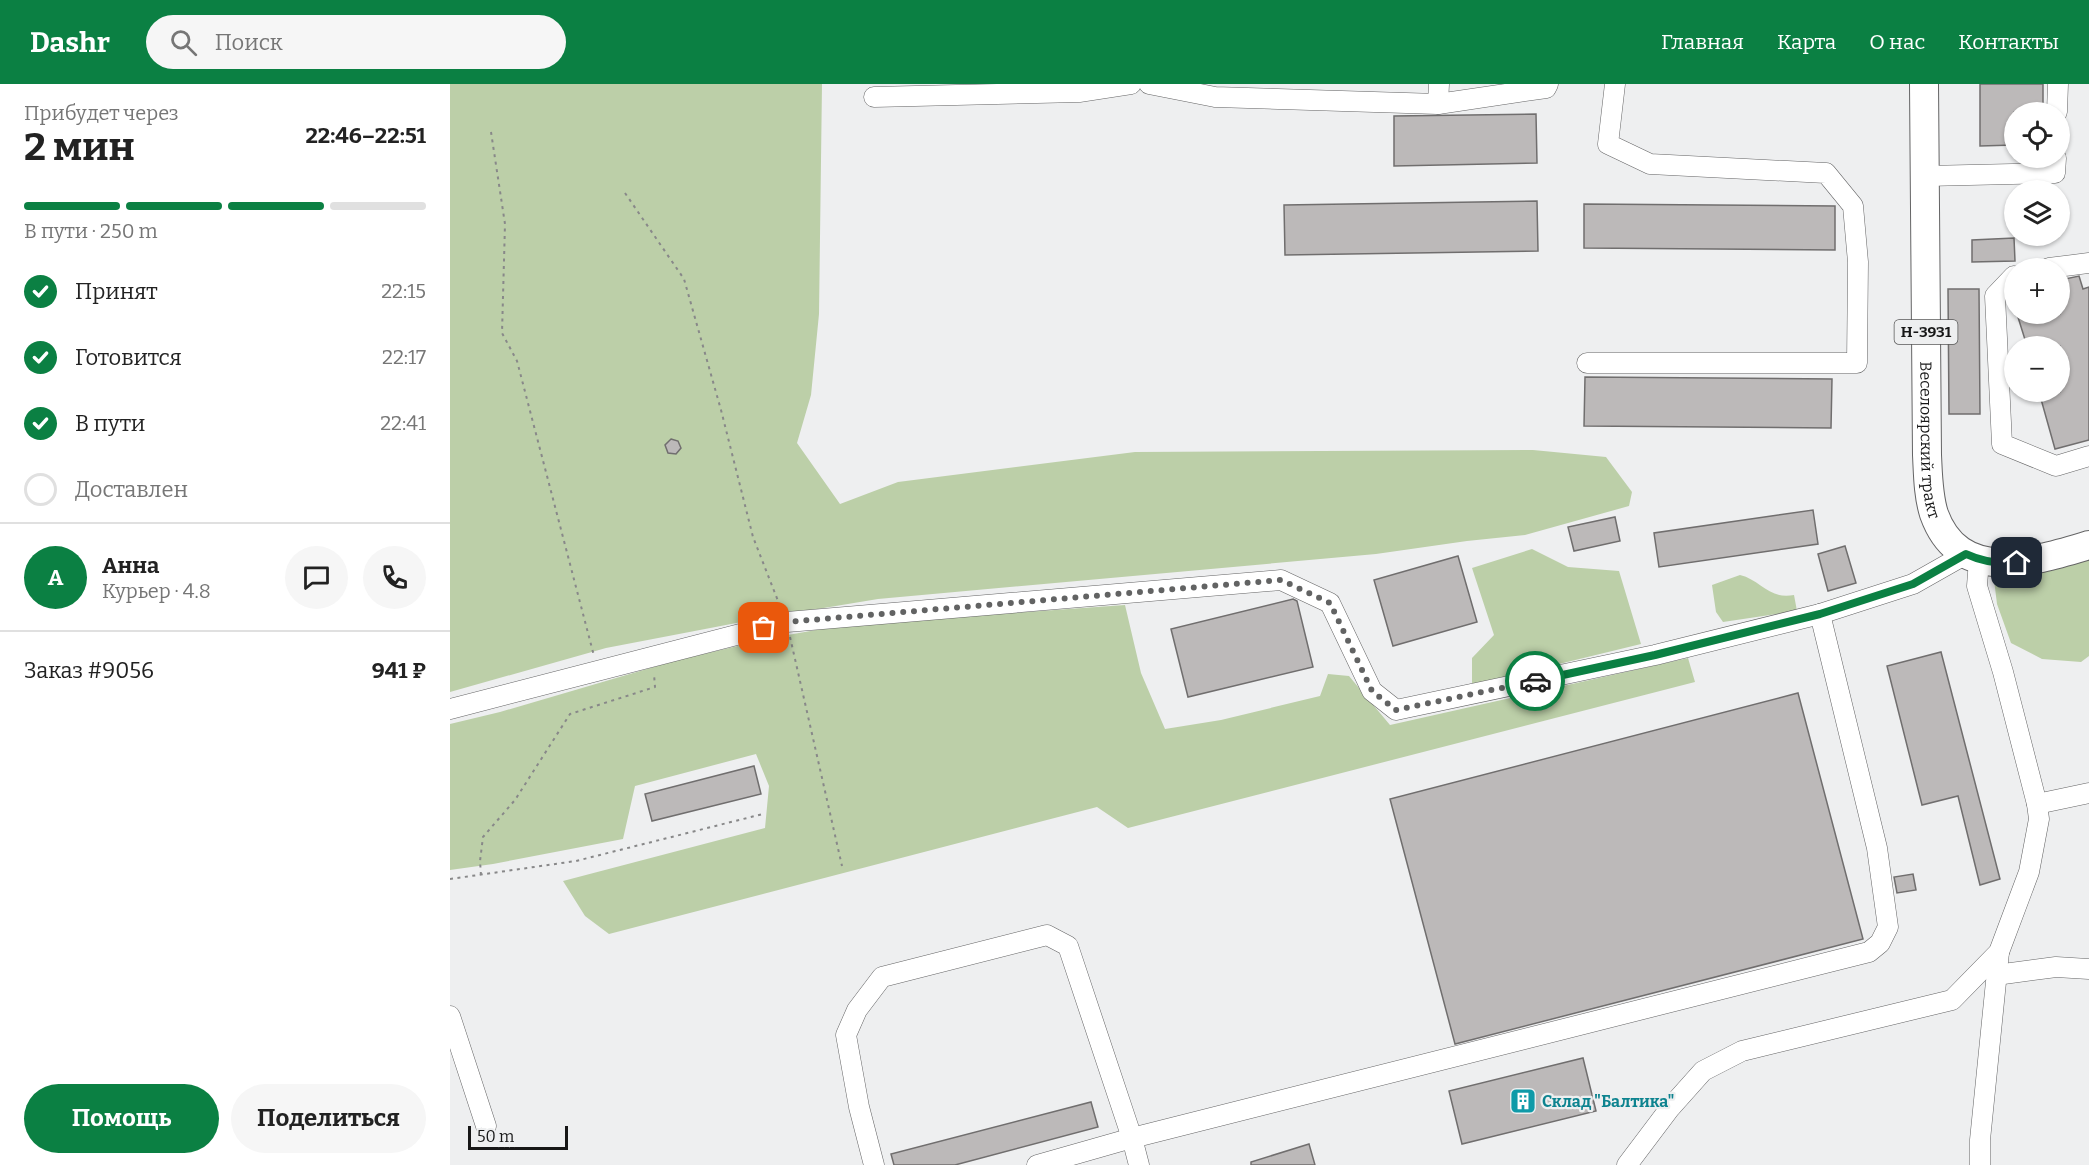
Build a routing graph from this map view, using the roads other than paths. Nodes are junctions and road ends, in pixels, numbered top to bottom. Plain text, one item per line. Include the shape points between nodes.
1 (1131, 84) edge
2 (1149, 84) edge
3 (1439, 84) edge
4 (1548, 84) edge
5 (1615, 84) edge
6 (2058, 84) edge
7 (1915, 87) edge
8 (1207, 90) edge
9 (874, 97) dead end
10 (2057, 102) edge
11 (1438, 104) junction
12 (2055, 168) edge
13 (1926, 176) junction
14 (2089, 263) edge
15 (2070, 265) edge
16 (2004, 287) edge
17 (1587, 363) dead end
18 (2089, 456) edge
19 (2089, 545) edge
20 (1972, 557) junction
21 (1820, 614) junction
22 (450, 709) edge
23 (2089, 793) edge
24 (2037, 804) junction
25 (1999, 952) junction
26 (2089, 969) edge
27 (1996, 975) junction
28 (450, 1016) edge
29 (486, 1126) dead end
30 (1132, 1138) junction
31 (874, 1165) edge
32 (1037, 1165) edge
33 (1139, 1165) edge
34 (1627, 1165) edge
35 (1980, 1165) edge

1 - 9 street via 1079,92
2 - 8 street
3 - 11 street
4 - 11 street via 1546,88
5 - 17 street via 1608,144 1650,164 1826,173 1853,206 1858,262 1857,363
6 - 10 street
7 - 13 highway, Веселоярский тракт / Н-3931
8 - 11 street
12 - 13 street via 2055,172
13 - 20 highway, Веселоярский тракт / Н-3931 via 1929,492 1945,533
14 - 15 street
16 - 18 street via 1995,296 2002,444 2056,466
19 - 20 highway via 2017,563 1998,564
20 - 21 street via 1913,584
20 - 24 street
21 - 22 street via 1655,655 1396,710 1372,691 1330,603 1281,580 787,622
21 - 30 street via 1878,848 1888,927 1880,944 1869,952
23 - 24 street
24 - 25 street via 2039,819 2028,872
25 - 27 street
25 - 34 street via 1952,1000 1742,1051 1702,1071
26 - 27 street via 2056,967
27 - 35 street
28 - 29 street
30 - 31 street via 1068,946 1047,935 882,977 857,1010 846,1035
30 - 32 street
30 - 33 street

